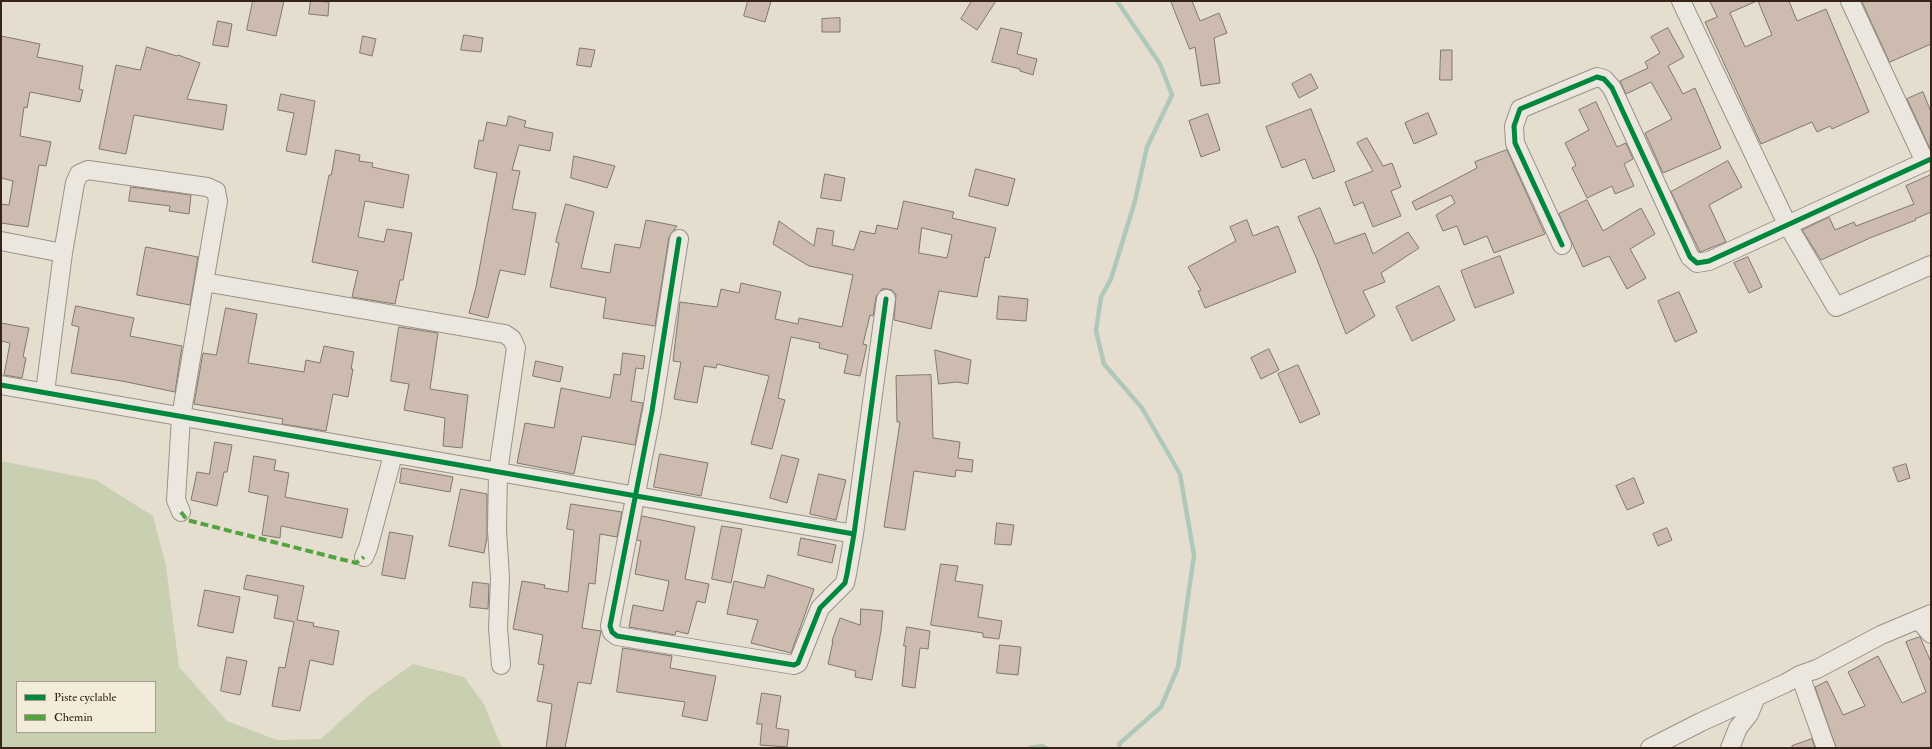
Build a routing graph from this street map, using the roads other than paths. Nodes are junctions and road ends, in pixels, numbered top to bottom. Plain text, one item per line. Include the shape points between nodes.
1 (1681, 1) edge
2 (1850, 1) edge
3 (1928, 160) edge
4 (1787, 224) junction
5 (680, 240) dead end
6 (1, 241) edge
7 (1562, 245) dead end
8 (64, 253) junction
9 (1931, 265) edge
10 (204, 282) junction
11 (886, 299) dead end
12 (1, 386) edge
13 (45, 392) junction
14 (181, 417) junction
15 (393, 454) junction
16 (498, 472) junction
17 (634, 495) junction
18 (181, 512) dead end
19 (854, 534) junction
20 (364, 557) dead end
21 (1925, 617) edge
22 (1931, 634) edge
23 (500, 665) dead end
24 (1800, 675) junction
25 (1756, 697) junction
26 (1650, 748) edge
27 (1730, 748) edge
28 (1826, 748) edge

1 - 4 street
2 - 3 street
3 - 4 street
4 - 7 street via 1709,261 1697,263 1690,257 1612,88 1604,79 1597,77 1520,109 1514,126 1515,143
4 - 9 street via 1836,307
5 - 17 street via 661,357
6 - 8 street
8 - 10 street via 75,183 79,174 88,170 207,187 216,191 218,201
8 - 13 street
10 - 14 street
10 - 16 street via 505,334 512,339 516,348
11 - 19 street
12 - 13 street
13 - 14 street
14 - 15 street
14 - 18 street via 176,500
15 - 16 street
15 - 20 street
16 - 17 street
16 - 23 street
17 - 19 street
17 - 19 street via 610,626 612,632 618,636 794,666 801,658 820,608 845,583
21 - 22 street
21 - 24 street via 1881,635 1817,669
24 - 25 street
24 - 28 street
25 - 26 street
25 - 27 street

